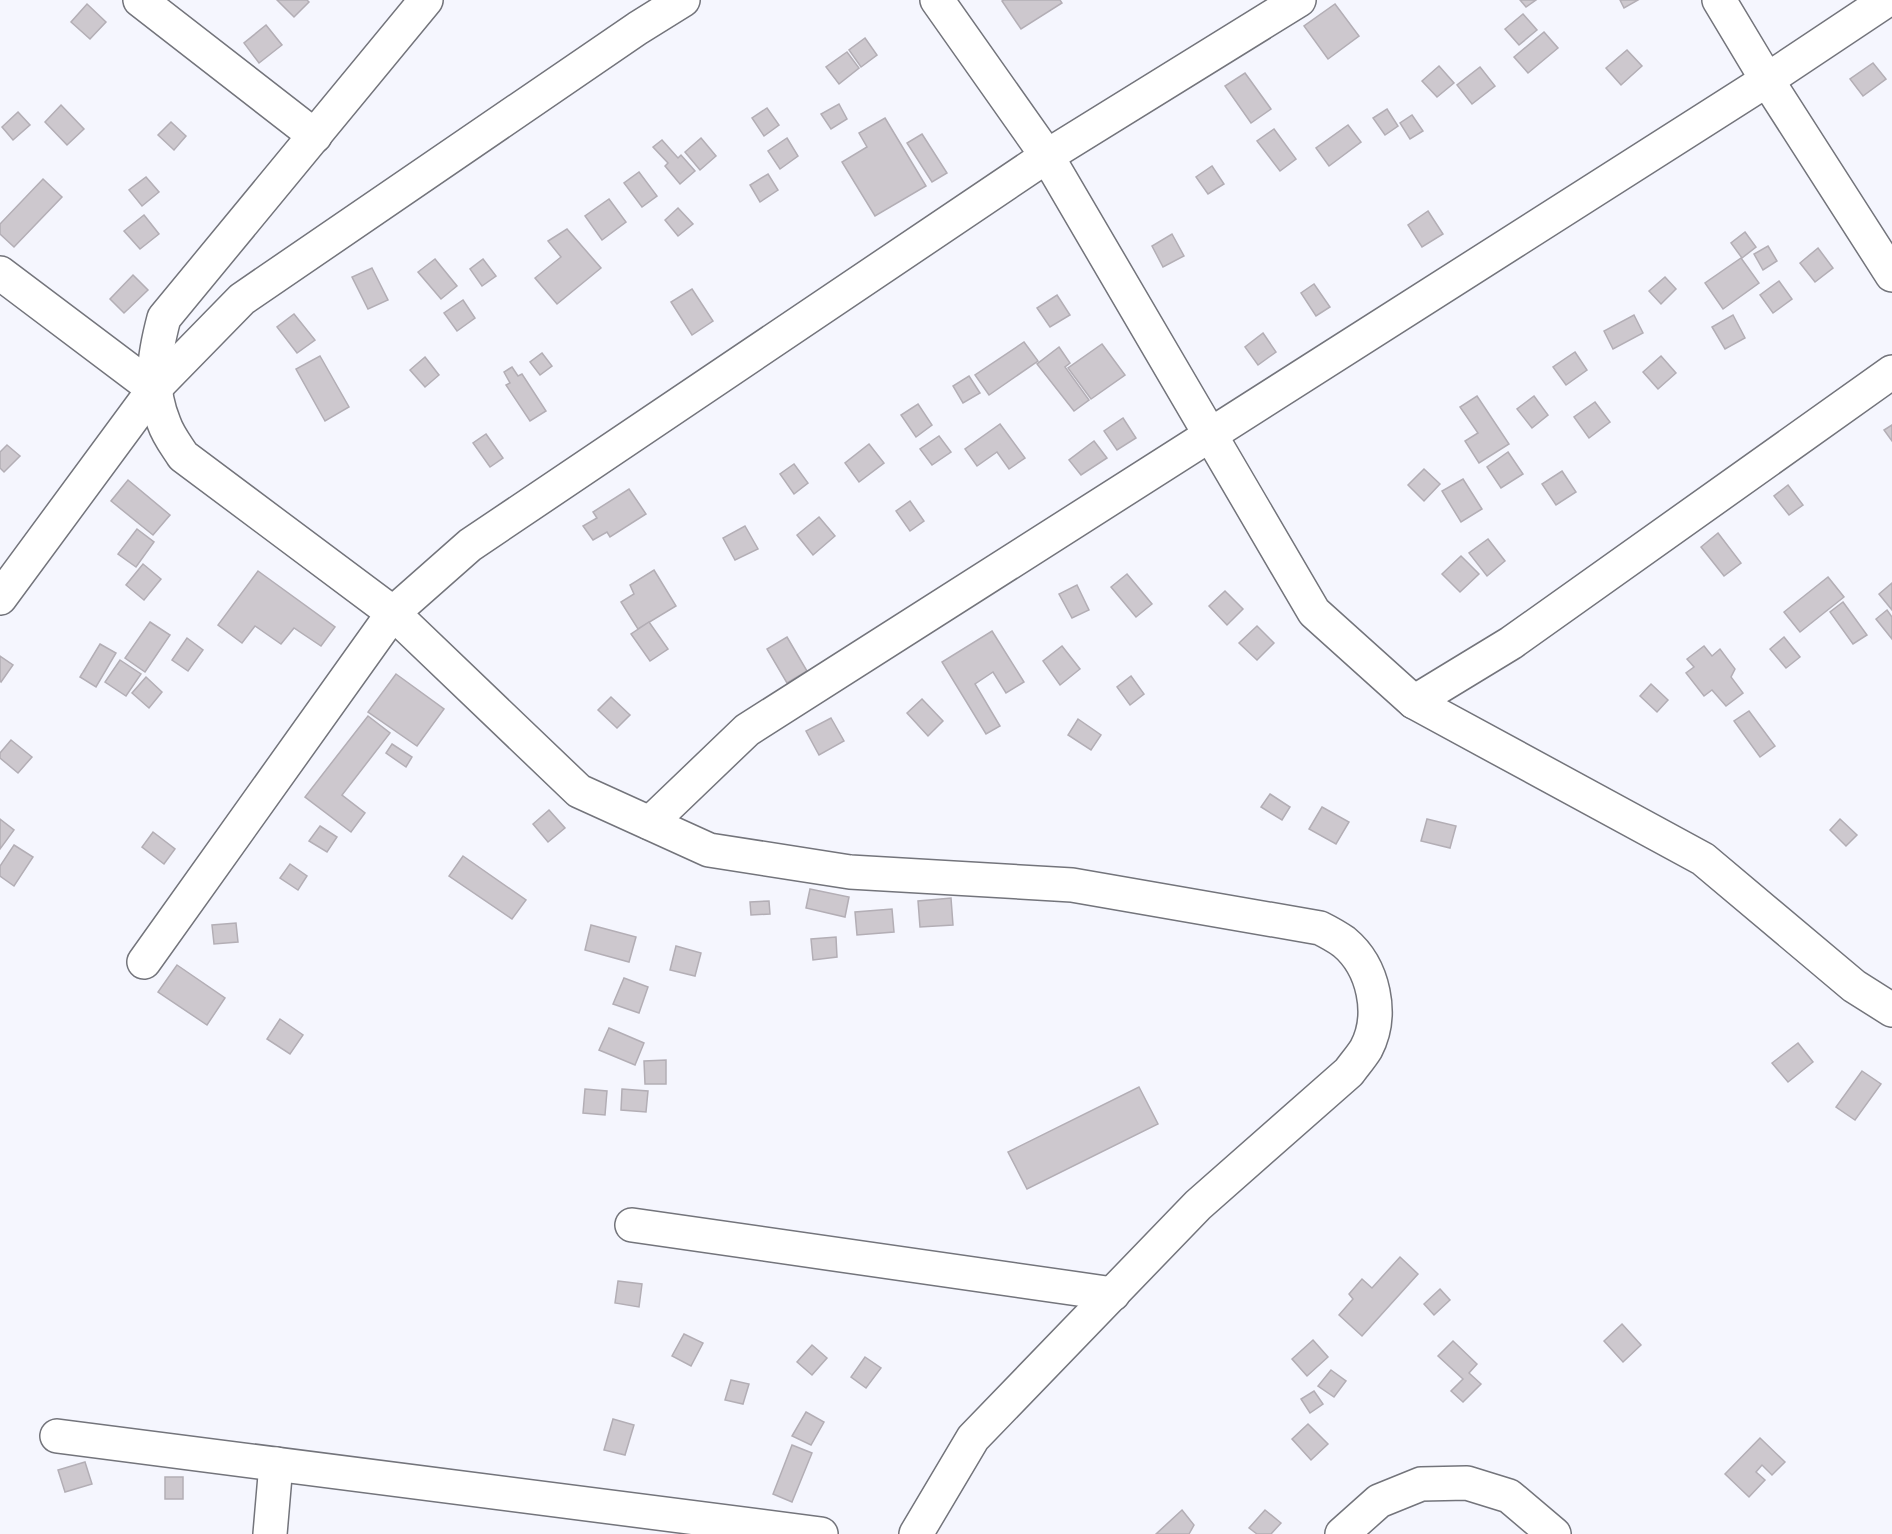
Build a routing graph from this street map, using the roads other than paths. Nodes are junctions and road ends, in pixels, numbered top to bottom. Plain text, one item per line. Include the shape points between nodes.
1 (140, 0) edge
2 (426, 0) edge
3 (683, 0) edge
4 (937, 0) edge
5 (1299, 0) edge
6 (1719, 0) edge
7 (1887, 0) edge
8 (1767, 80) junction
9 (315, 136) junction
10 (1047, 156) junction
11 (0, 273) edge
12 (1892, 275) edge
13 (1892, 372) edge
14 (154, 389) junction
15 (1210, 436) junction
16 (0, 598) edge
17 (393, 613) junction
18 (1414, 702) junction
19 (650, 824) junction
20 (144, 962) dead end
21 (1892, 1010) edge
22 (632, 1225) dead end
23 (1113, 1294) junction
24 (57, 1436) dead end
25 (276, 1464) junction
26 (270, 1534) edge
27 (821, 1534) edge
28 (916, 1534) edge
29 (1342, 1534) edge
30 (1554, 1534) edge

1 - 9 street
2 - 9 street
3 - 14 street via 242,299
4 - 10 street
5 - 10 street
6 - 8 street
7 - 8 street
8 - 12 street
8 - 15 street
9 - 14 street via 164,318 154,353
10 - 15 street
10 - 17 street via 470,545
11 - 14 street
13 - 18 street via 1511,643
14 - 16 street
14 - 17 street via 164,424 183,456
15 - 18 street via 1314,612
15 - 19 street via 747,730
17 - 19 street via 579,791
17 - 20 street
18 - 21 street via 1703,859 1854,986
19 - 23 street via 709,850 850,872 1072,885 1292,921 1320,928 1345,943 1364,965 1374,992 1375,1021 1366,1049 1349,1072 1198,1204
22 - 23 street
23 - 28 street via 973,1438
24 - 25 street
25 - 26 street
25 - 27 street
29 - 30 street via 1379,1501 1421,1484 1467,1483 1509,1496

